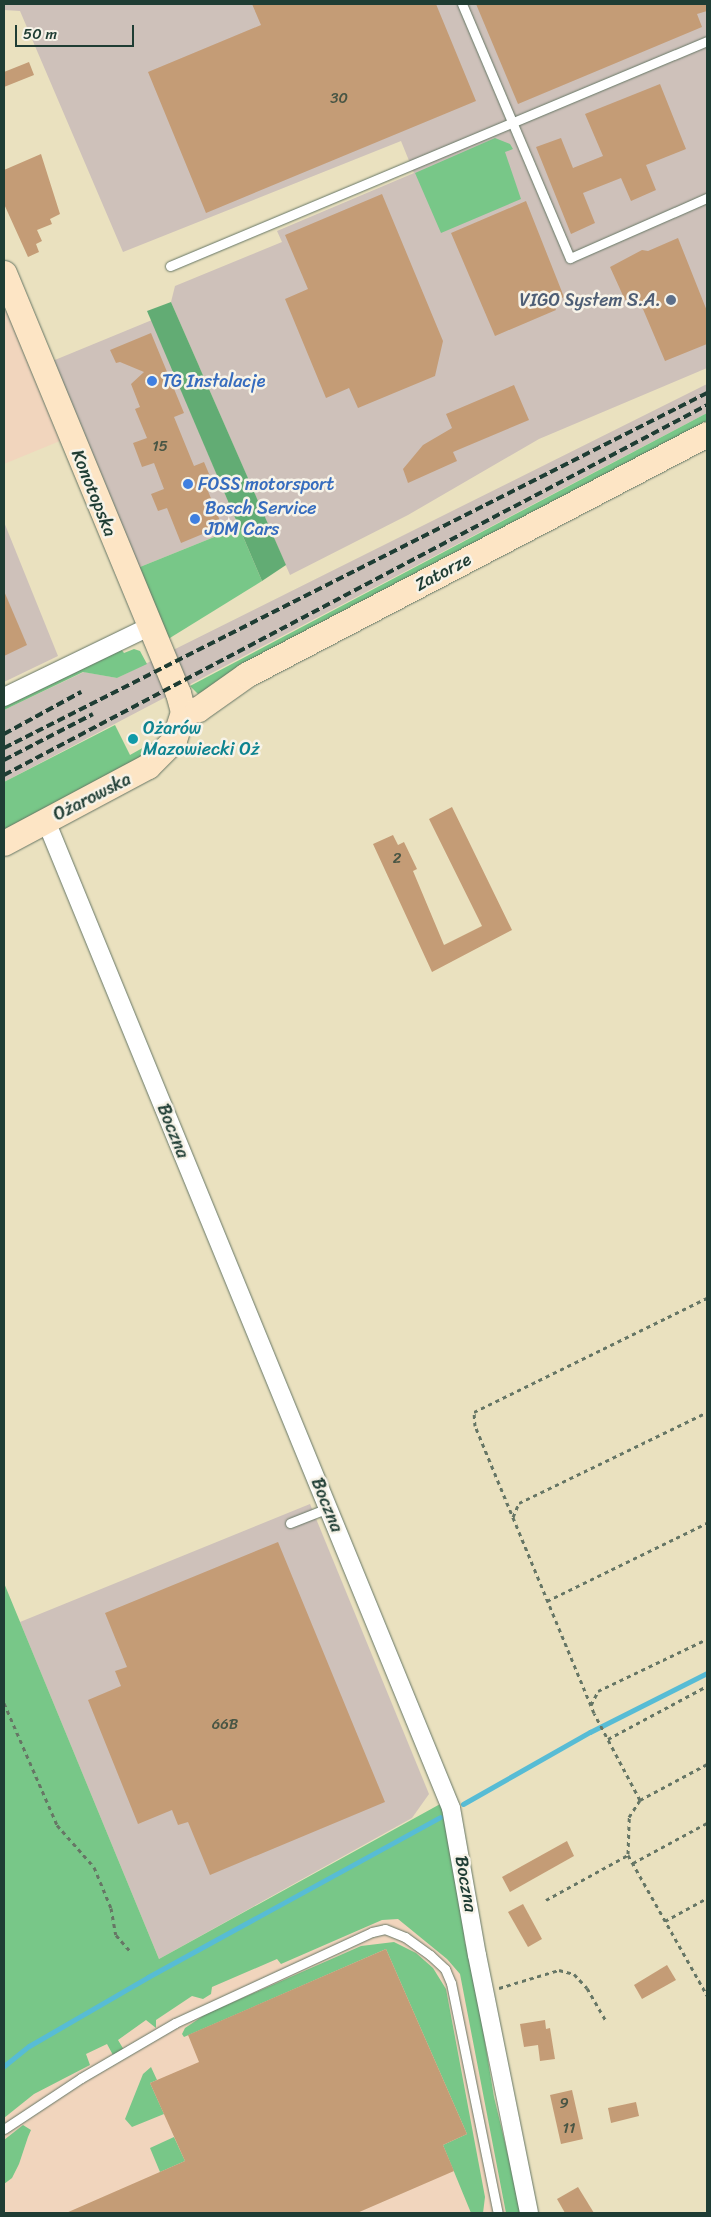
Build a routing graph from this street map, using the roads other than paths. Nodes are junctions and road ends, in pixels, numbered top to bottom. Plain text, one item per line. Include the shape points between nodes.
1 (462, 4) edge
2 (707, 41) edge
3 (511, 123) junction
4 (707, 198) edge
5 (170, 266) dead end
6 (4, 273) edge
7 (707, 434) edge
8 (149, 627) junction
9 (4, 697) edge
10 (182, 712) junction
11 (46, 821) junction
12 (4, 843) edge
13 (328, 1508) junction
14 (290, 1523) dead end
15 (4, 2128) edge
16 (498, 2213) edge
17 (529, 2213) edge

1 - 3 lane
2 - 3 lane
3 - 4 lane via 570,258
3 - 5 lane
6 - 8 main road, Konotopska
7 - 10 main road, Zatorze via 246,675 198,709
8 - 9 street
8 - 10 main road, Konotopska via 181,699
10 - 11 main road, Ożarowska via 174,740 155,761
11 - 12 main road, Ożarowska
11 - 13 street, Boczna
13 - 14 lane
13 - 17 street, Boczna via 451,1808
15 - 16 lane via 175,2023 372,1932 385,1929 430,1955 445,1969 451,1984

